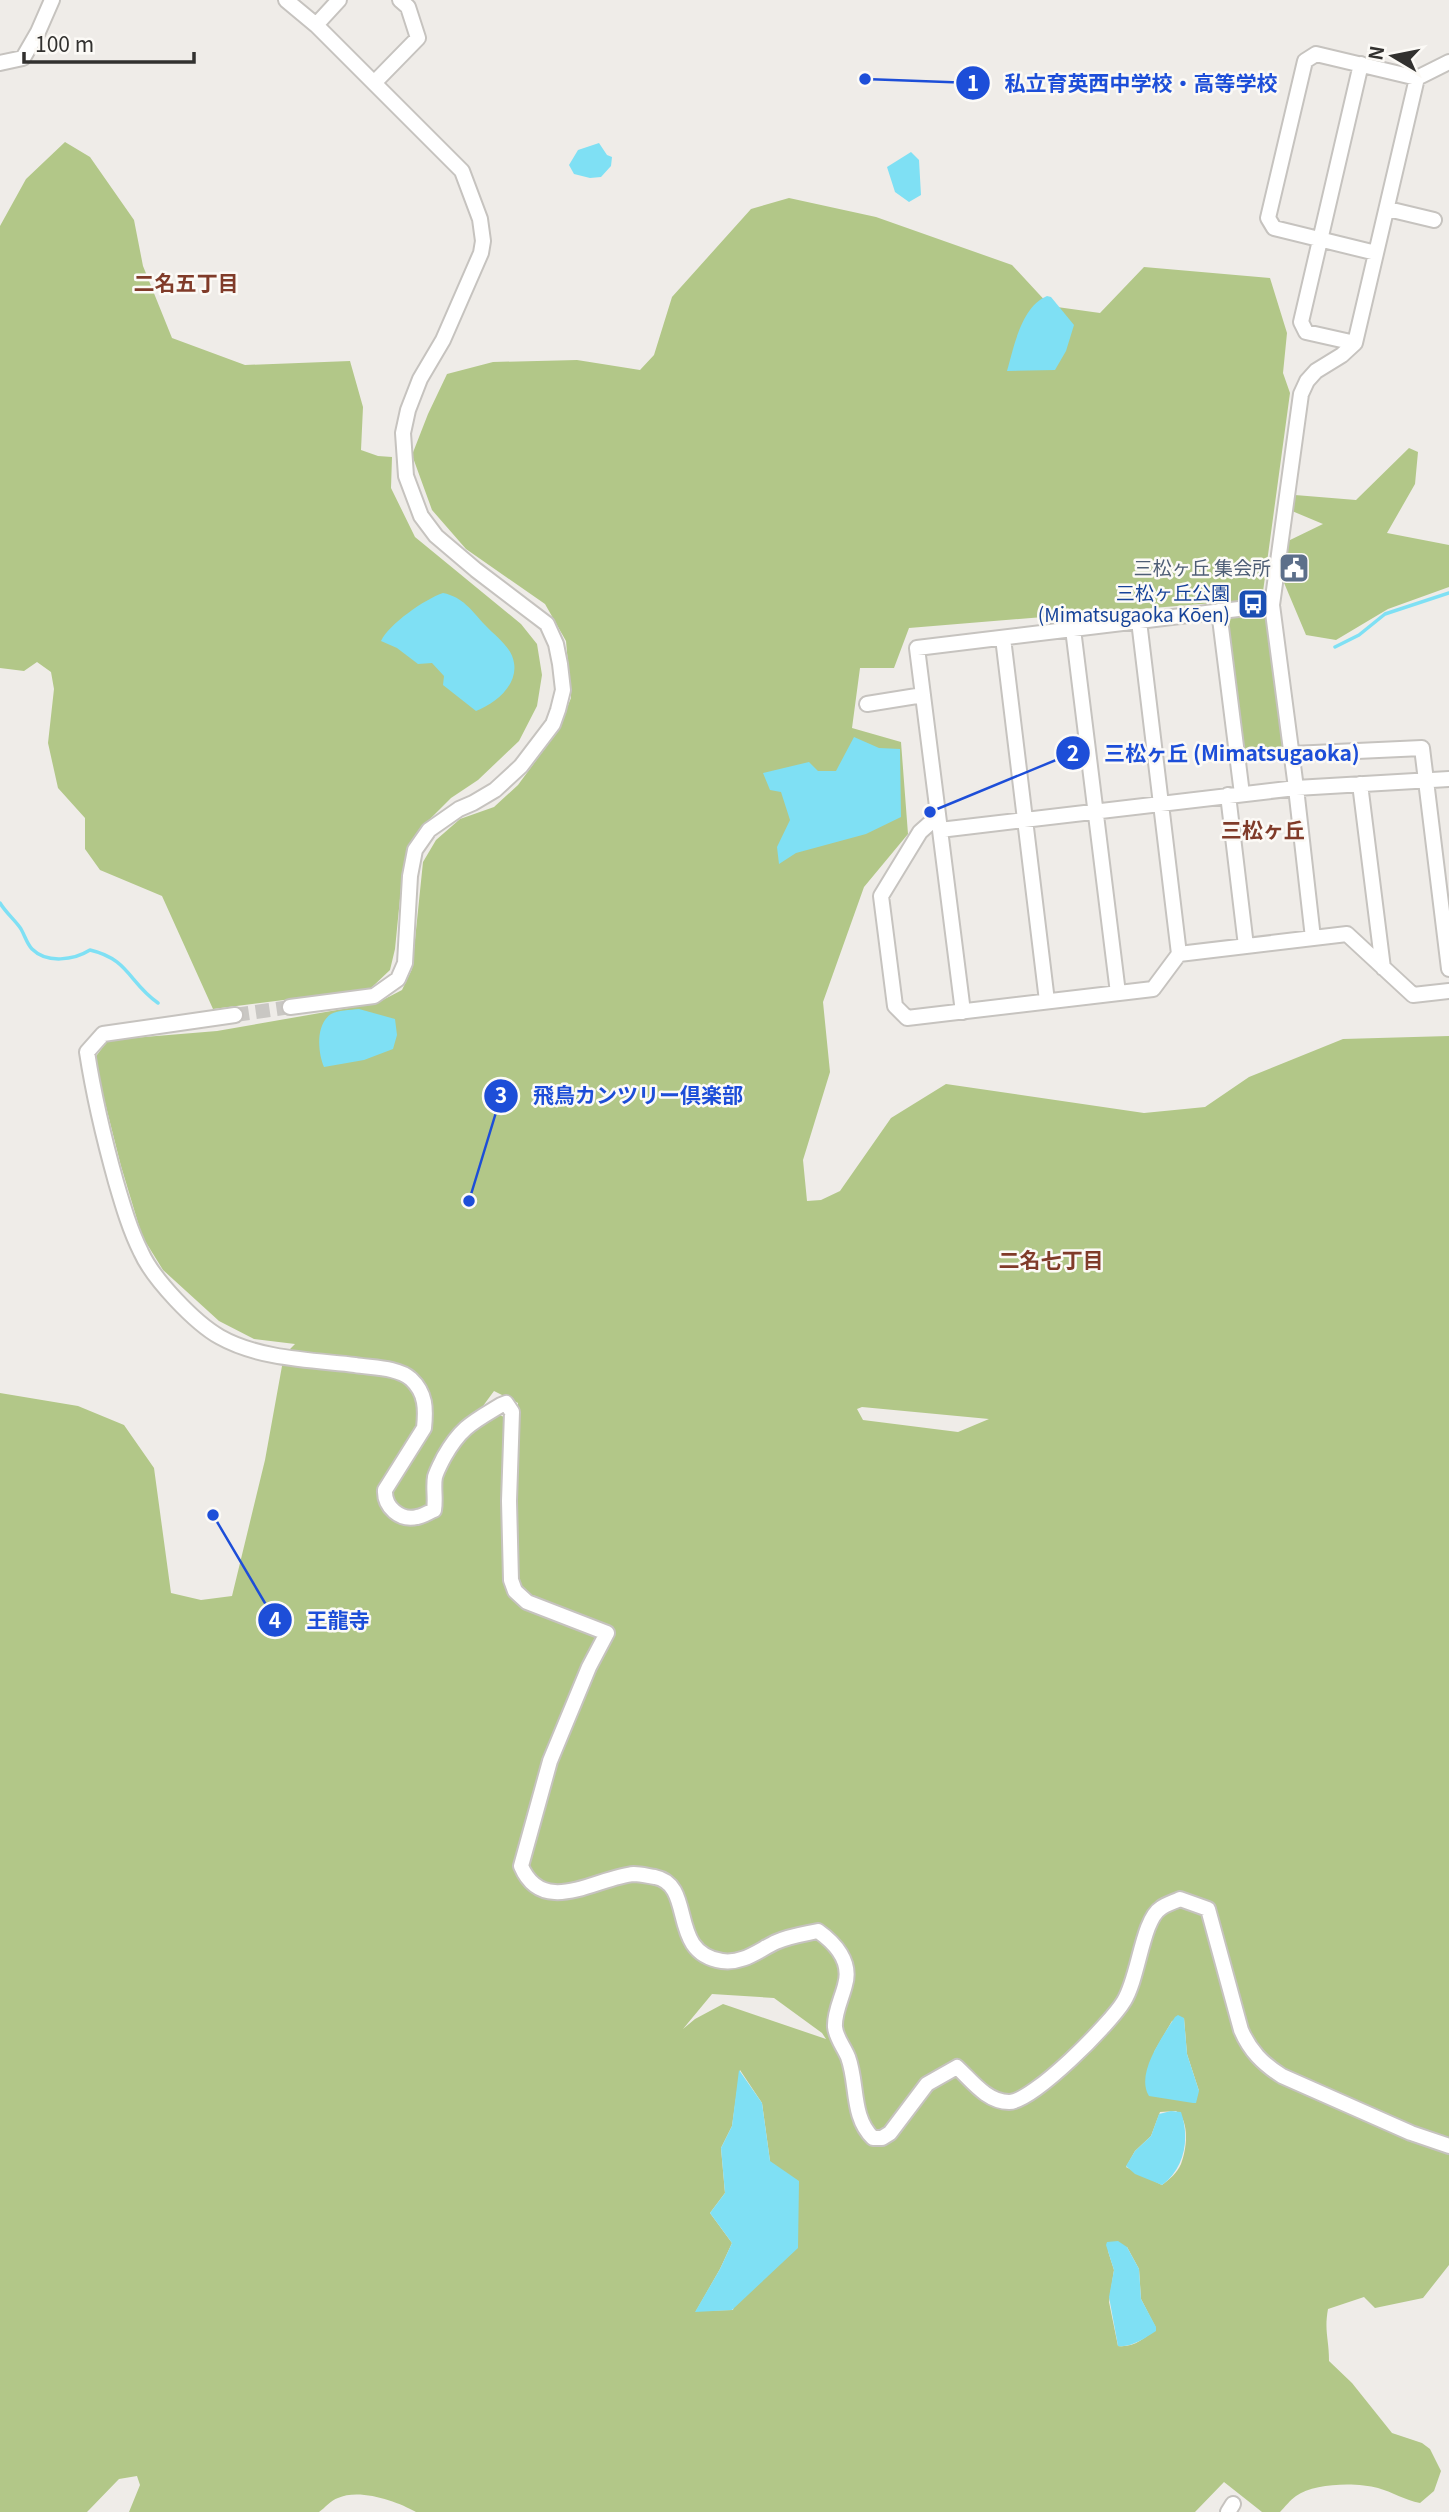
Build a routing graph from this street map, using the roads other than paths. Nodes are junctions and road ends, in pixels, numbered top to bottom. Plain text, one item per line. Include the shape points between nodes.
1 (52, 0) edge
2 (286, 0) edge
3 (339, 0) edge
4 (400, 0) edge
5 (316, 25) junction
6 (1449, 62) edge
7 (0, 63) edge
8 (1361, 64) junction
9 (1418, 78) junction
10 (374, 83) junction
11 (1388, 209) junction
12 (1434, 220) dead end
13 (1321, 239) junction
14 (1376, 253) junction
15 (1355, 343) junction
16 (1272, 605) junction
17 (1219, 611) junction
18 (1139, 621) junction
19 (1073, 629) junction
20 (1003, 638) junction
21 (923, 695) junction
22 (867, 704) dead end
23 (1292, 754) junction
24 (1449, 779) edge
25 (1426, 780) junction
26 (1360, 784) junction
27 (1296, 788) junction
28 (1235, 794) junction
29 (1161, 804) junction
30 (1096, 811) junction
31 (1025, 820) junction
32 (939, 823) junction
33 (1313, 938) junction
34 (1246, 946) junction
35 (1179, 954) junction
36 (1383, 968) junction
37 (1449, 969) edge
38 (1449, 991) edge
39 (1118, 993) junction
40 (1047, 1002) junction
41 (290, 1007) tunnel mouth
42 (963, 1012) junction
43 (235, 1015) tunnel mouth
44 (1449, 2146) edge

1 - 7 street via 23,58
2 - 5 street
3 - 5 street
4 - 10 street via 408,7 418,38
5 - 10 street
6 - 9 street
8 - 9 street
8 - 13 street
8 - 13 street via 1316,54 1305,61 1268,218 1274,228
9 - 11 street
10 - 41 street via 462,170 483,241 443,340 408,410 403,452 411,494 436,536 547,624 556,644 563,690 553,724 521,766 495,790 429,830 415,850 405,963 398,979 374,996
11 - 12 street
11 - 14 street
13 - 14 street
13 - 15 street via 1301,322 1306,332
14 - 15 street
15 - 16 street via 1307,380 1300,394
16 - 17 street
16 - 23 street
17 - 18 street
17 - 28 street
18 - 19 street
18 - 29 street
19 - 20 street
19 - 30 street
20 - 21 street via 917,648
20 - 31 street
21 - 22 street
21 - 32 street
23 - 25 street via 1422,748
23 - 27 street
24 - 25 street
25 - 26 street
25 - 37 street
26 - 27 street
26 - 36 street
27 - 28 street
27 - 33 street
28 - 29 street
28 - 34 street
29 - 30 street
29 - 35 street
30 - 31 street
30 - 39 street
31 - 32 street
31 - 40 street
32 - 42 street
32 - 42 street via 920,832 881,896 895,1006 907,1018
33 - 34 street
33 - 36 street via 1347,934
34 - 35 street
35 - 39 street via 1153,989
36 - 38 street via 1413,995
39 - 40 street
40 - 42 street
43 - 44 street via 103,1034 87,1052 95,1104 124,1206 141,1254 159,1279 187,1311 217,1335 291,1357 389,1370 409,1377 426,1406 424,1428 385,1490 388,1506 402,1515 418,1517 434,1510 438,1468 464,1428 506,1403 512,1412 510,1580 515,1591 541,1609 607,1633 550,1761 521,1866 525,1876 541,1889 555,1892 636,1874 660,1878 676,1892 691,1944 702,1954 726,1962 792,1936 818,1931 826,1937 847,1970 835,2027 848,2058 863,2128 873,2138 890,2133 927,2084 957,2067 991,2098 1010,2102 1035,2091 1124,2002 1137,1972 1149,1921 1159,1908 1180,1899 1208,1909 1241,2030 1247,2045 1265,2065

